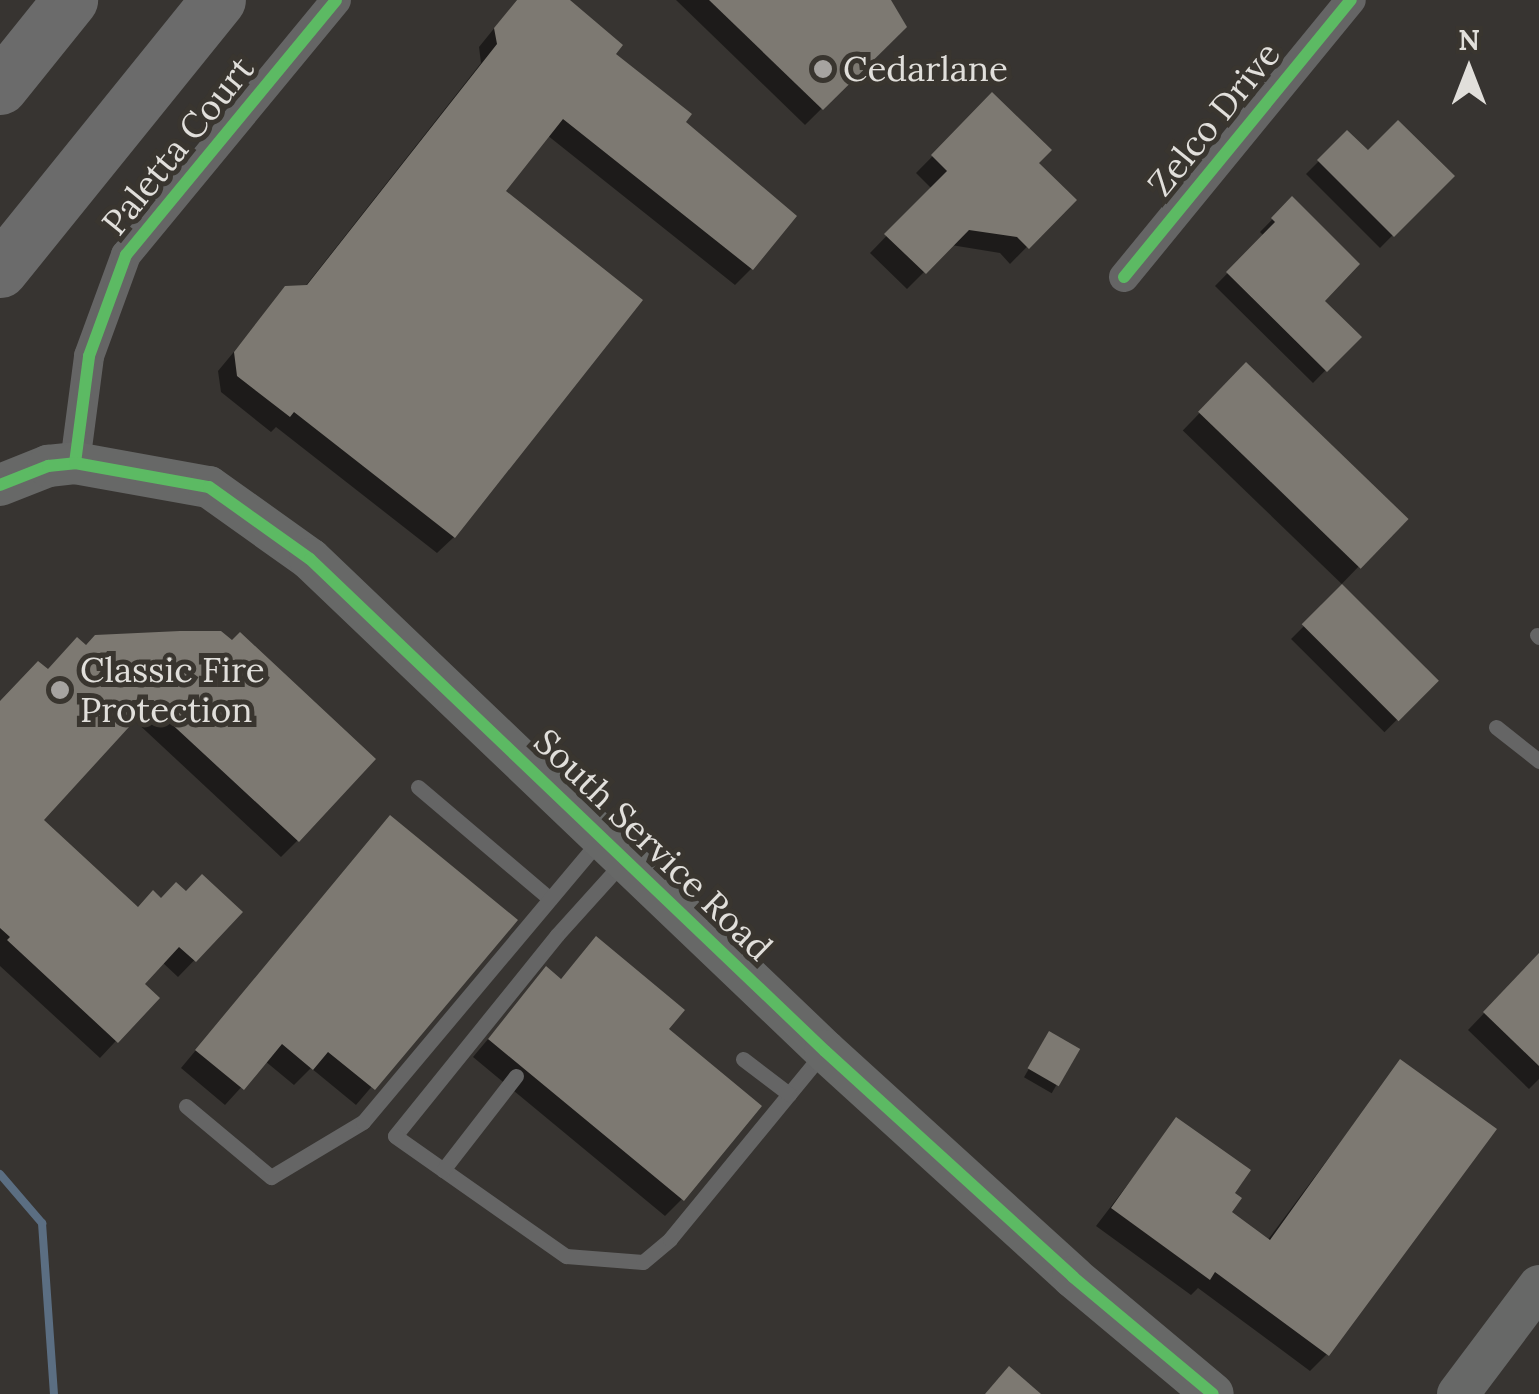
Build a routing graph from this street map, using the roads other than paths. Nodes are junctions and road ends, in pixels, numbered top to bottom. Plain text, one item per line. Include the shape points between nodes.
1 (70, 0) edge
2 (218, 0) edge
3 (336, 0) edge
4 (1351, 0) edge
5 (0, 87) edge
6 (0, 270) edge
7 (1124, 277) dead end
8 (75, 463) junction
9 (0, 485) edge
10 (1496, 727) dead end
11 (1539, 762) edge
12 (418, 788) dead end
13 (613, 849) junction
14 (550, 899) junction
15 (824, 1051) junction
16 (743, 1058) dead end
17 (516, 1076) dead end
18 (789, 1094) junction
19 (186, 1106) dead end
20 (444, 1170) junction
21 (1539, 1286) edge
22 (1213, 1394) edge
23 (1458, 1394) edge

1 - 5 highway
2 - 6 highway
3 - 8 street, Paletta Court via 126,254 89,356
4 - 7 street, Zelco Drive
8 - 9 street, South Service Road
8 - 13 street, South Service Road via 209,487 224,497 310,559
10 - 11 lane
12 - 14 lane
13 - 14 lane
13 - 15 street, South Service Road
13 - 20 lane via 395,1136
14 - 19 lane via 363,1122 271,1178
15 - 18 lane
15 - 22 street, South Service Road
16 - 18 lane
17 - 20 lane
18 - 20 lane via 643,1262 566,1256
21 - 23 street

